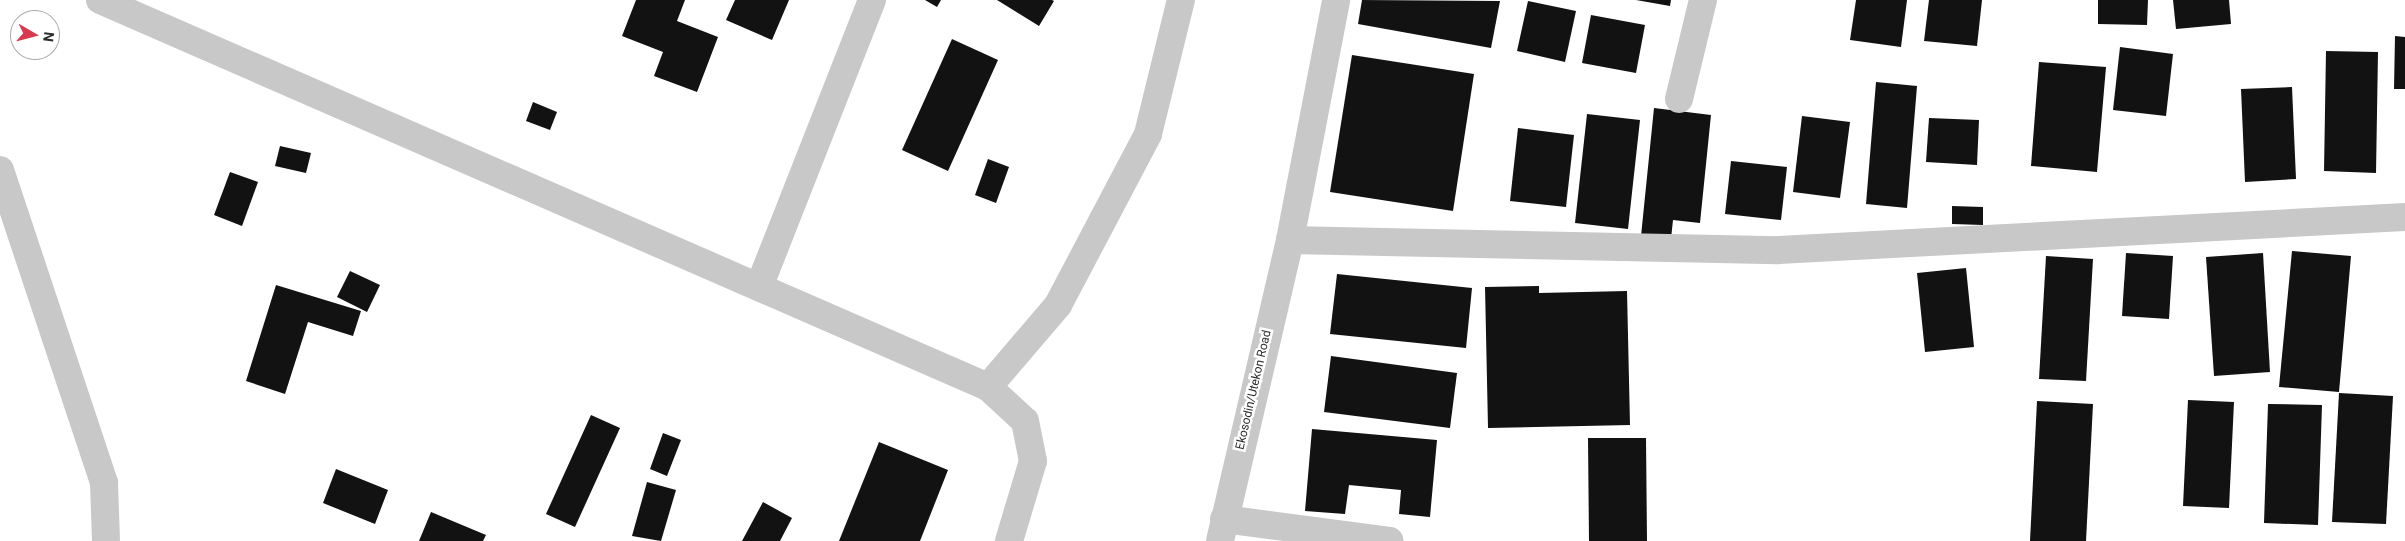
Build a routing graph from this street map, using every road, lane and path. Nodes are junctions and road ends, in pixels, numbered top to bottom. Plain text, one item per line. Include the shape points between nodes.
1 (100, 0) edge
2 (872, 0) edge
3 (1181, 0) edge
4 (1336, 0) edge
5 (1703, 0) edge
6 (1679, 99) dead end
7 (0, 170) edge
8 (2405, 217) edge
9 (1290, 240) junction
10 (759, 287) junction
11 (988, 387) junction
12 (1222, 530) edge
13 (106, 541) edge
14 (1008, 541) edge
15 (1390, 541) edge

1 - 10 street
2 - 10 street
3 - 11 street via 1148,134 1058,305
4 - 9 street, Ekosodin/Utekon Road
5 - 6 street
7 - 13 street via 104,483
8 - 9 street via 1778,250
9 - 12 street, Ekosodin/Utekon Road
10 - 11 street
11 - 14 street via 1025,420 1033,461
12 - 15 street

